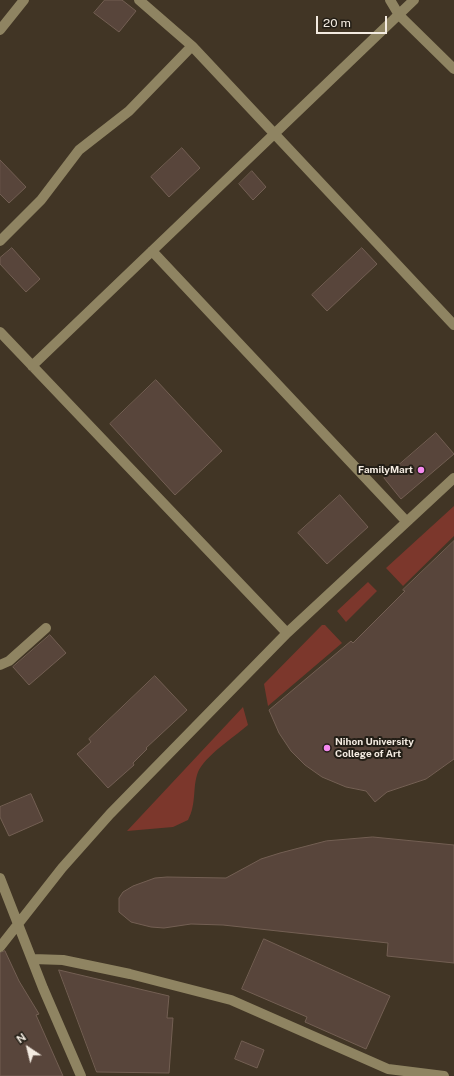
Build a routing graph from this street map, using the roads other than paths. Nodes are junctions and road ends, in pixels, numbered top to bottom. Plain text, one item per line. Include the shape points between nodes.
1 (24, 0) edge
2 (139, 0) edge
3 (390, 0) edge
4 (414, 0) edge
5 (399, 14) junction
6 (0, 30) edge
7 (192, 46) junction
8 (454, 69) edge
9 (275, 134) junction
10 (0, 242) edge
11 (152, 251) junction
12 (454, 325) edge
13 (0, 332) edge
14 (32, 366) junction
15 (454, 478) edge
16 (406, 521) junction
17 (46, 628) dead end
18 (286, 633) junction
19 (0, 665) edge
20 (0, 878) edge
21 (17, 924) junction
22 (0, 947) edge
23 (33, 959) junction
24 (81, 1076) edge
25 (444, 1076) edge

1 - 6 street
2 - 7 street
3 - 5 street
4 - 5 street
5 - 8 street
5 - 9 street
7 - 9 street
7 - 10 street via 129,111 79,150 41,200
9 - 11 street
9 - 12 street
11 - 14 street
11 - 16 street
13 - 14 street
14 - 18 street
15 - 16 street
16 - 18 street
17 - 19 street via 9,661
18 - 21 street via 110,814
20 - 21 street
21 - 22 street
21 - 23 street
23 - 24 street
23 - 25 street via 62,960 130,974 231,1000 388,1069

